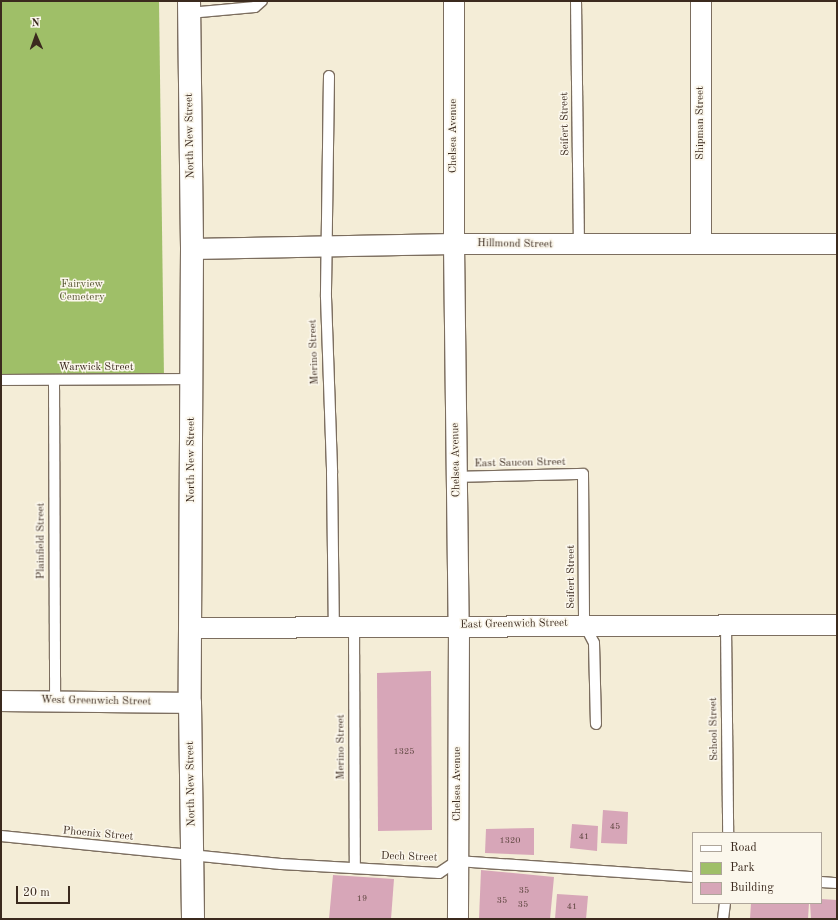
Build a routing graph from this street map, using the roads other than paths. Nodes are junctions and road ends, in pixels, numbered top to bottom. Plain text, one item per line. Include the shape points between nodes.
1 (262, 1) edge
2 (454, 1) edge
3 (576, 1) edge
4 (701, 1) edge
5 (189, 7) edge
6 (328, 76) dead end
7 (454, 244) junction
8 (701, 244) junction
9 (837, 244) edge
10 (579, 246) junction
11 (328, 248) junction
12 (192, 249) junction
13 (192, 379) junction
14 (1, 380) edge
15 (54, 380) junction
16 (583, 474) joint
17 (457, 477) junction
18 (584, 624) junction
19 (726, 625) junction
20 (837, 625) edge
21 (459, 626) junction
22 (334, 627) junction
23 (354, 627) junction
24 (191, 628) junction
25 (1, 701) edge
26 (54, 701) junction
27 (190, 703) junction
28 (596, 724) dead end
29 (728, 832) edge
30 (1, 836) edge
31 (193, 855) junction
32 (457, 861) junction
33 (355, 867) junction
34 (692, 877) edge
35 (822, 882) edge
36 (837, 883) edge
37 (726, 904) edge
38 (193, 919) edge
39 (458, 919) edge
40 (723, 919) edge

1 - 5 lane via 255,7
2 - 7 street, Chelsea Avenue
3 - 10 lane, Seifert Street
4 - 8 street, Shipman Street
5 - 12 street, North New Street
6 - 11 lane, Merino Street
7 - 10 street, Hillmond Street
7 - 11 street, Hillmond Street
7 - 17 street, Chelsea Avenue
8 - 9 street, Hillmond Street
8 - 10 street, Hillmond Street
11 - 12 street, Hillmond Street
11 - 22 lane, Merino Street via 326,334 332,473
12 - 13 street, North New Street
13 - 15 lane, Warwick Street
13 - 24 street, North New Street
14 - 15 lane, Warwick Street
15 - 26 lane, Plainfield Street
16 - 17 lane, East Saucon Street
16 - 18 lane, Seifert Street
17 - 21 street, Chelsea Avenue
18 - 19 street, East Greenwich Street
18 - 21 street, East Greenwich Street
18 - 28 lane, Seifert Street via 594,643
19 - 20 street, East Greenwich Street
19 - 29 lane, School Street
21 - 23 street, East Greenwich Street
21 - 32 street, Chelsea Avenue
22 - 23 street, East Greenwich Street
22 - 24 street, East Greenwich Street
23 - 33 lane, Merino Street
24 - 27 street, North New Street
25 - 26 street, West Greenwich Street
26 - 27 street, West Greenwich Street
27 - 31 street, North New Street
30 - 31 lane, Phoenix Street
31 - 33 lane, Dech Street via 281,864
31 - 38 street, North New Street
32 - 33 lane, Dech Street via 439,873
32 - 34 lane
32 - 39 street, Chelsea Avenue
35 - 36 lane
37 - 40 lane

